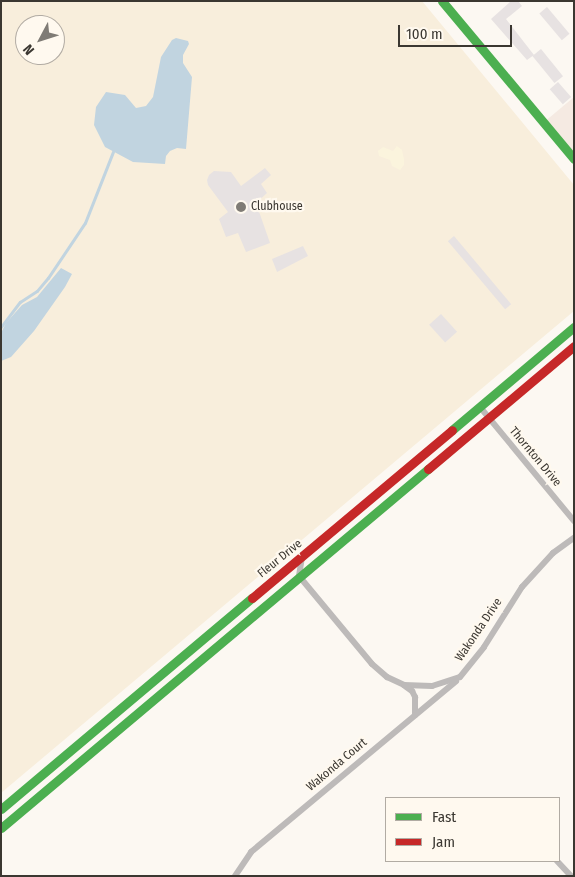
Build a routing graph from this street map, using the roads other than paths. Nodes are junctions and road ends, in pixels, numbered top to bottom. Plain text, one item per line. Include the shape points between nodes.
1 (442, 1) edge
2 (574, 159) edge
3 (574, 327) edge
4 (574, 346) edge
5 (480, 407) junction
6 (487, 418) junction
7 (574, 520) edge
8 (574, 538) edge
9 (302, 556) junction
10 (299, 576) junction
11 (460, 677) junction
12 (404, 684) junction
13 (415, 715) junction
14 (1, 810) edge
15 (1, 828) edge
16 (558, 862) edge
17 (235, 876) edge
18 (571, 876) edge

1 - 2 main road
3 - 5 main road, Fleur Drive
4 - 6 main road, Fleur Drive
5 - 6 street, Thornton Drive
5 - 9 main road, Fleur Drive
6 - 7 street, Thornton Drive
6 - 10 main road, Fleur Drive
8 - 11 street, Wakonda Drive via 553,554 522,587 484,647
9 - 10 street
9 - 14 main road, Fleur Drive
10 - 12 street, Wakonda Drive via 372,664 387,677
10 - 15 main road, Fleur Drive
11 - 12 street, Wakonda Drive via 432,686
11 - 13 street, Wakonda Court
12 - 13 street via 415,697
13 - 17 street, Wakonda Court via 250,852
16 - 18 street

